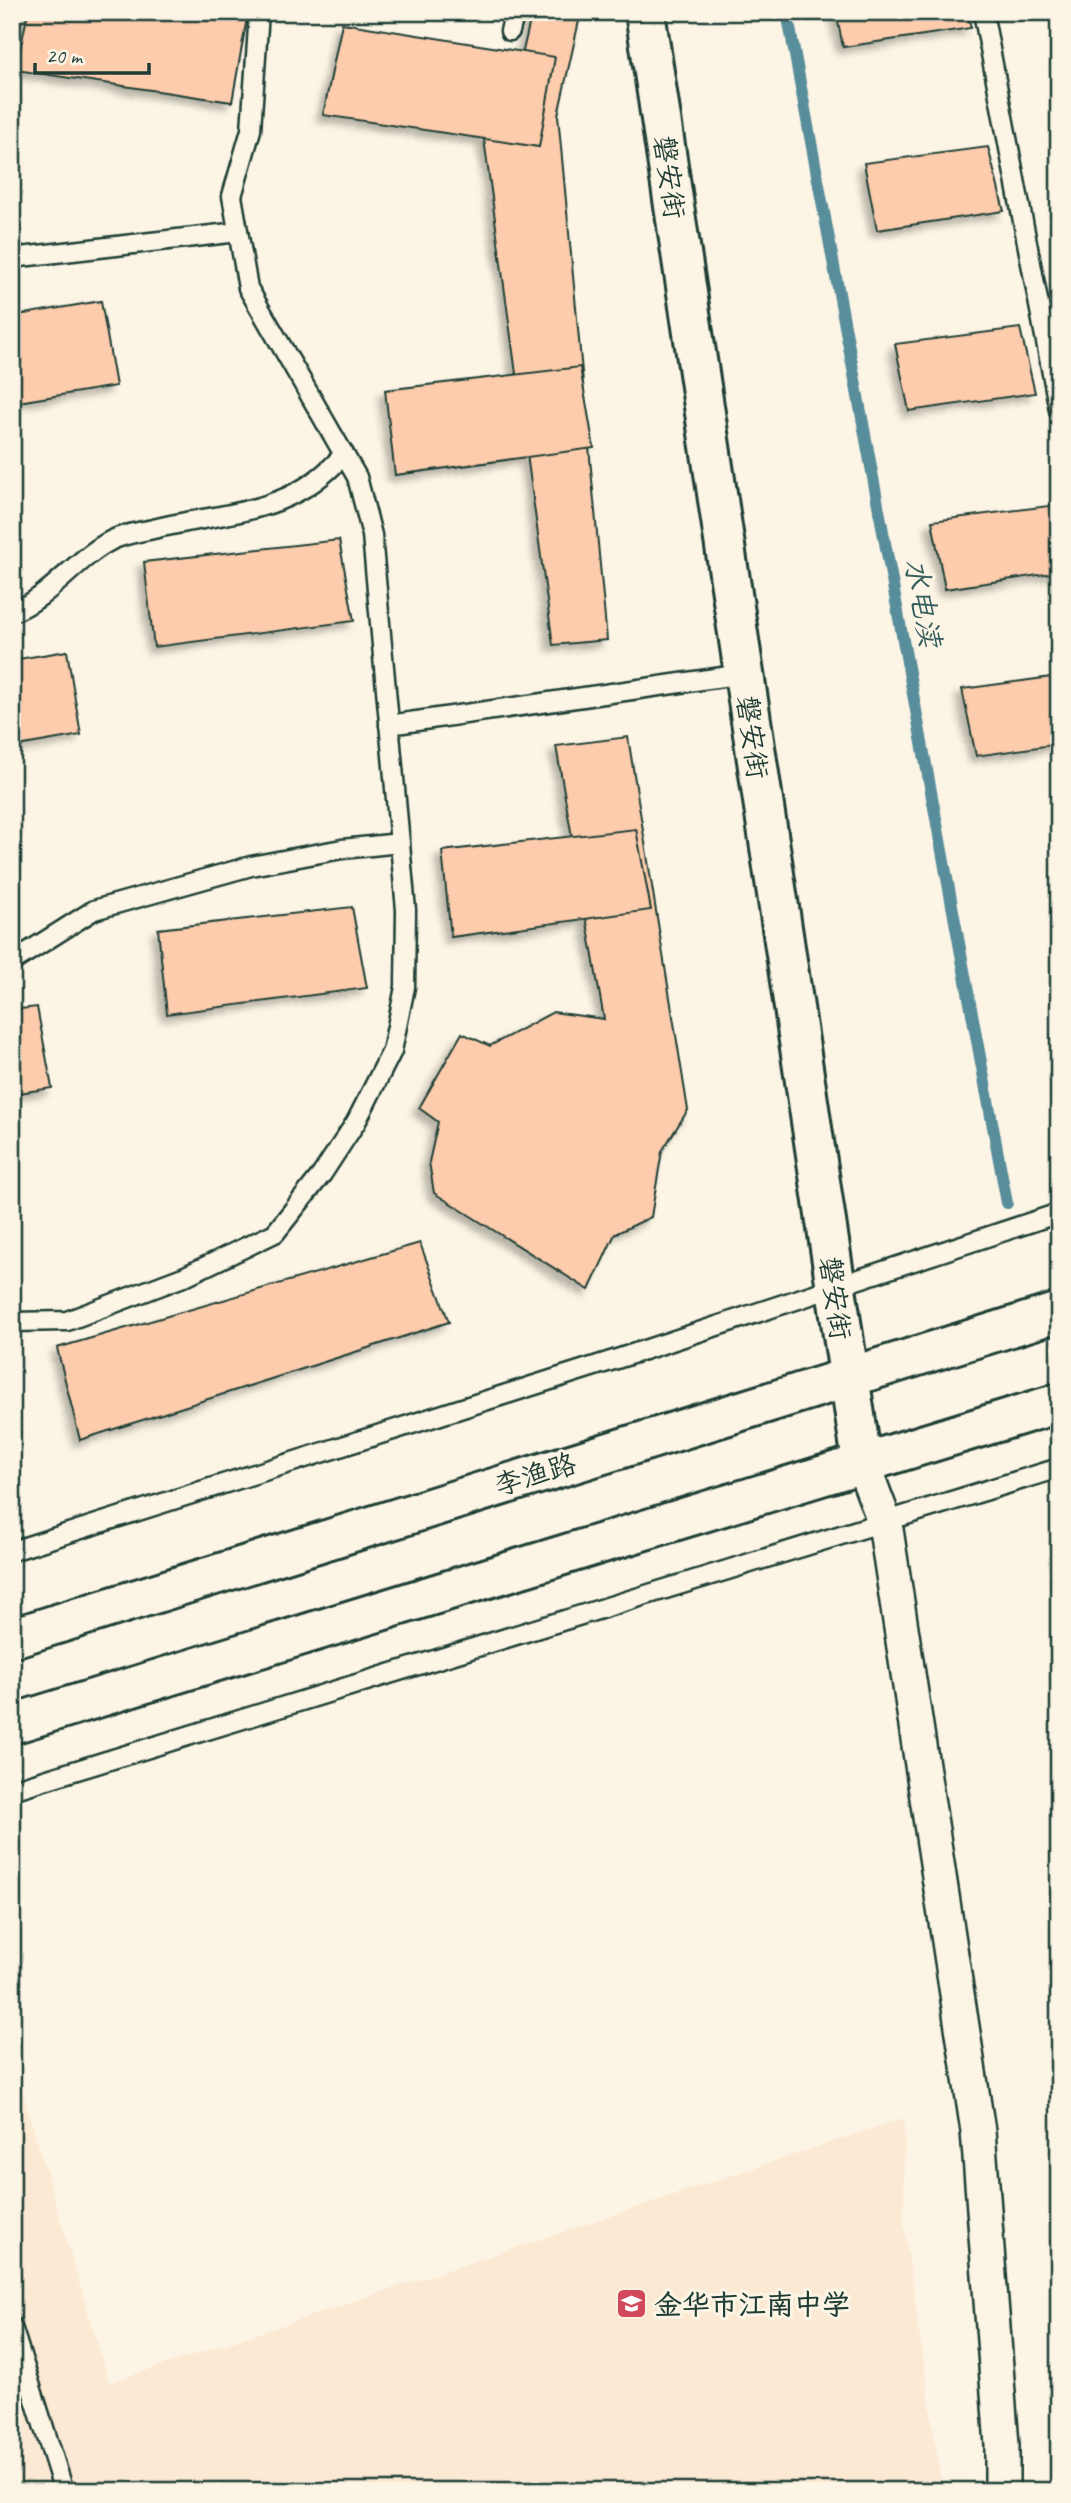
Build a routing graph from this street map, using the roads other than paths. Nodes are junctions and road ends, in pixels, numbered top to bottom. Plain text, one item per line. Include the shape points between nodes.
1 (260, 12) edge
2 (515, 12) edge
3 (645, 12) edge
4 (983, 12) edge
5 (510, 31) dead end
6 (238, 232) junction
7 (12, 258) edge
8 (1059, 410) edge
9 (344, 454) junction
10 (12, 612) edge
11 (743, 674) junction
12 (389, 725) junction
13 (400, 843) junction
14 (12, 962) edge
15 (1059, 1213) edge
16 (835, 1288) junction
17 (1059, 1312) edge
18 (12, 1322) edge
19 (848, 1376) junction
20 (1059, 1403) edge
21 (862, 1462) junction
22 (1059, 1468) edge
23 (885, 1523) junction
24 (12, 1551) edge
25 (12, 1638) edge
26 (12, 1724) edge
27 (12, 1790) edge
28 (12, 2327) edge
29 (64, 2491) edge
30 (1002, 2491) edge

1 - 6 lane via 251,130 232,196
2 - 5 lane
3 - 11 main road, 磐安街
4 - 8 lane
6 - 7 lane
6 - 9 lane via 248,288
9 - 10 lane via 283,500 253,511 113,539 73,566 27,607
9 - 12 lane via 357,477 372,535
11 - 12 lane
11 - 16 main road, 磐安街
12 - 13 lane
13 - 14 lane via 251,866 94,910
13 - 18 lane via 406,910 405,987 392,1051 356,1122 275,1233 183,1277 67,1321
15 - 16 lane
16 - 19 main road, 磐安街
16 - 24 lane
17 - 19 main road, 李渔路
19 - 21 main road, 磐安街
19 - 25 main road, 李渔路
20 - 21 main road
21 - 23 street
21 - 26 main road
22 - 23 lane
23 - 27 lane
23 - 30 street via 978,2131
28 - 29 lane

